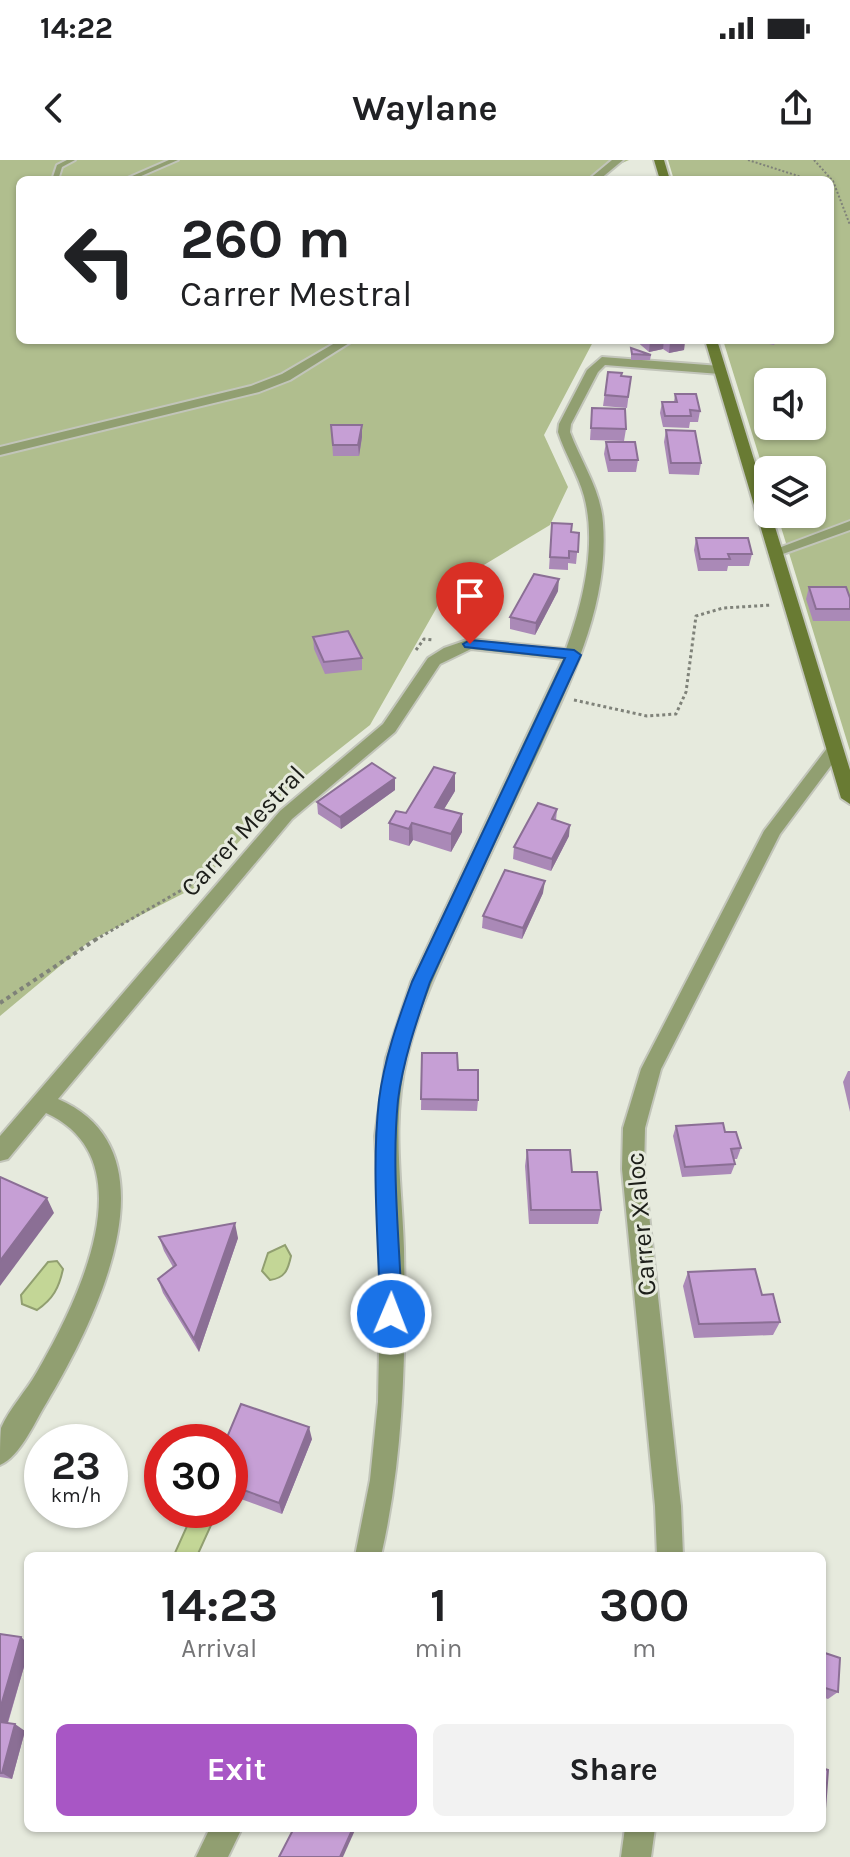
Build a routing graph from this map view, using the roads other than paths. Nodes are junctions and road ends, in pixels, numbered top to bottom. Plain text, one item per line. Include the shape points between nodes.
1 (72, 160) edge
2 (175, 160) edge
3 (618, 160) edge
4 (56, 176) edge
5 (136, 176) edge
6 (598, 176) edge
7 (341, 344) edge
8 (712, 344) edge
9 (720, 370) junction
10 (0, 451) edge
11 (850, 525) edge
12 (775, 552) junction
13 (574, 655) junction
14 (834, 751) junction
15 (850, 798) edge
16 (42, 1102) junction
17 (0, 1152) edge
18 (0, 1452) edge
19 (369, 1552) edge
20 (670, 1552) edge
21 (225, 1832) edge
22 (639, 1832) edge
23 (211, 1857) edge
24 (636, 1857) edge

1 - 4 lane via 59,166
2 - 5 lane
3 - 6 street
7 - 10 street via 255,389
8 - 9 main road
9 - 12 main road
9 - 13 street via 602,361 565,424 596,522 594,564
11 - 12 street
12 - 14 main road
13 - 16 street, Carrer Mestral via 482,645 464,646 434,661 389,728 295,805
13 - 19 street via 421,982 395,1068 386,1133 392,1285 388,1431
14 - 15 main road
14 - 20 street, Carrer Xaloc via 773,831 651,1069 634,1128 633,1169
16 - 17 street, Carrer Mestral
16 - 18 street via 79,1121 97,1142 109,1181 108,1234 71,1332
21 - 23 street
22 - 24 street

